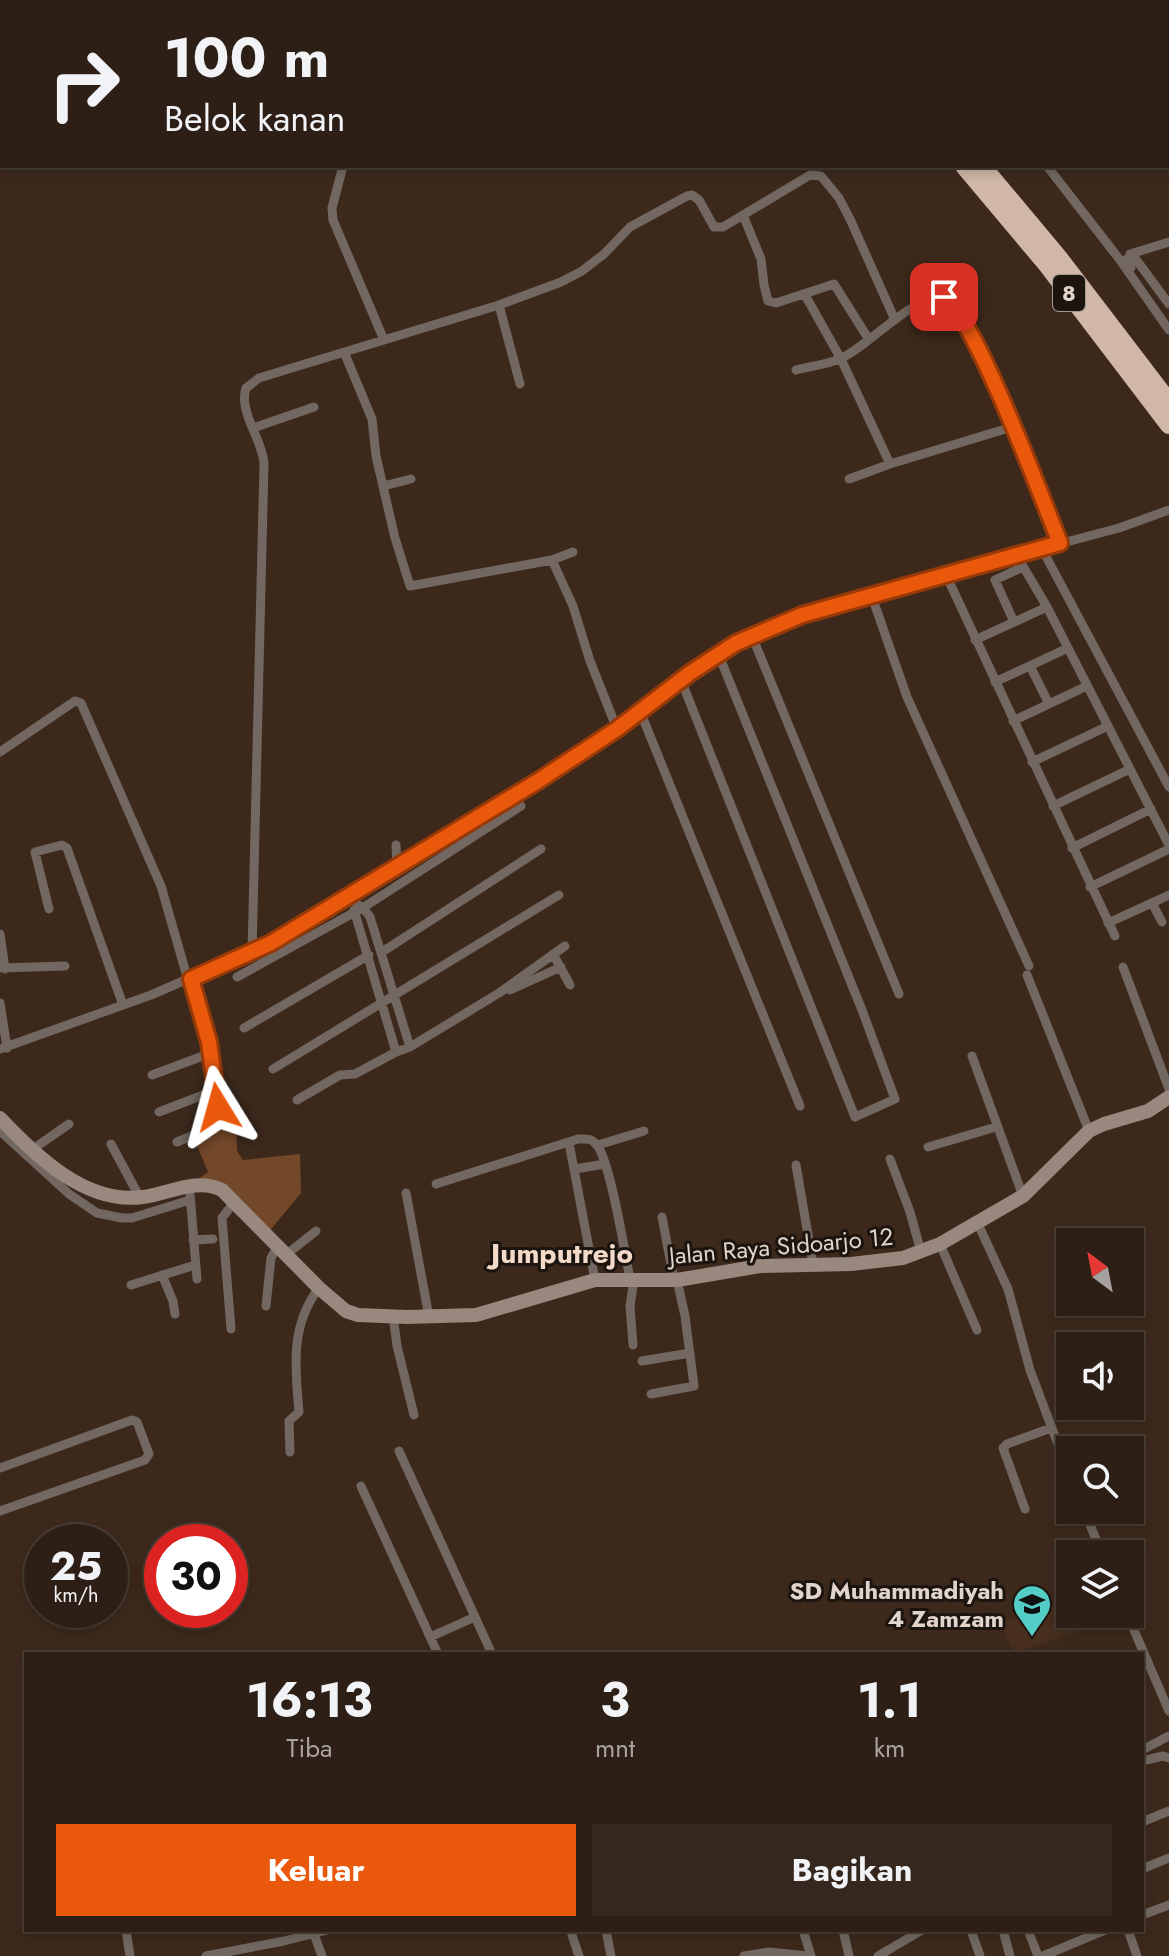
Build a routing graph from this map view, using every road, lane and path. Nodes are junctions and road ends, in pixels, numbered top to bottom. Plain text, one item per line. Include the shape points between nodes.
1 (342, 168) edge
2 (966, 168) edge
3 (984, 168) edge
4 (1049, 168) edge
5 (743, 215) junction
6 (1169, 242) edge
7 (1159, 289) edge
8 (805, 295) junction
9 (1169, 304) edge
10 (499, 305) junction
11 (895, 320) junction
12 (1169, 321) edge
13 (1169, 330) edge
14 (868, 338) junction
15 (384, 340) junction
16 (344, 352) junction
17 (841, 359) junction
18 (796, 370) dead end
19 (520, 384) dead end
20 (1169, 402) edge
21 (314, 407) dead end
22 (1169, 425) edge
23 (1012, 427) junction
24 (253, 428) junction
25 (890, 464) junction
26 (411, 479) dead end
27 (849, 479) dead end
28 (383, 486) junction
29 (1169, 510) edge
30 (1060, 543) junction
31 (1042, 549) junction
32 (573, 552) dead end
33 (1017, 556) junction
34 (552, 560) junction
35 (1023, 567) junction
36 (946, 575) junction
37 (871, 594) junction
38 (1047, 607) junction
39 (1014, 622) junction
40 (752, 636) junction
41 (975, 640) junction
42 (1068, 648) junction
43 (718, 653) junction
44 (1030, 666) junction
45 (681, 680) junction
46 (995, 682) junction
47 (1087, 686) junction
48 (1049, 704) junction
49 (640, 711) junction
50 (1013, 721) junction
51 (1108, 726) junction
52 (617, 729) junction
53 (0, 752) edge
54 (1032, 762) junction
55 (1130, 769) junction
56 (1169, 787) edge
57 (521, 806) dead end
58 (1053, 806) junction
59 (1151, 809) junction
60 (396, 845) dead end
61 (1169, 847) edge
62 (1072, 848) junction
63 (541, 849) dead end
64 (397, 867) junction
65 (1090, 887) junction
66 (559, 895) dead end
67 (1169, 895) edge
68 (1152, 903) junction
69 (355, 905) junction
70 (49, 909) dead end
71 (1162, 922) dead end
72 (1108, 923) junction
73 (0, 934) edge
74 (1115, 936) dead end
75 (565, 946) dead end
76 (382, 952) junction
77 (252, 953) junction
78 (553, 954) junction
79 (369, 955) junction
80 (65, 966) dead end
81 (561, 967) junction
82 (1123, 967) dead end
83 (3, 969) edge
84 (237, 977) dead end
85 (189, 980) junction
86 (570, 985) dead end
87 (499, 993) junction
88 (899, 994) dead end
89 (393, 998) junction
90 (0, 1003) edge
91 (381, 1003) junction
92 (123, 1005) junction
93 (244, 1028) dead end
94 (410, 1047) junction
95 (4, 1049) edge
96 (396, 1052) junction
97 (211, 1053) junction
98 (972, 1056) dead end
99 (273, 1069) dead end
100 (152, 1075) dead end
101 (1169, 1089) edge
102 (216, 1090) junction
103 (1169, 1097) edge
104 (297, 1100) dead end
105 (800, 1106) dead end
106 (159, 1112) dead end
107 (0, 1118) edge
108 (69, 1124) dead end
109 (996, 1127) junction
110 (0, 1131) edge
111 (644, 1131) dead end
112 (1089, 1131) junction
113 (177, 1142) dead end
114 (569, 1143) junction
115 (111, 1144) dead end
116 (598, 1145) junction
117 (928, 1147) dead end
118 (33, 1149) junction
119 (890, 1159) dead end
120 (605, 1164) junction
121 (796, 1165) dead end
122 (575, 1169) junction
123 (436, 1184) dead end
124 (406, 1193) dead end
125 (190, 1194) junction
126 (1023, 1196) junction
127 (140, 1198) junction
128 (231, 1205) junction
129 (662, 1217) dead end
130 (981, 1229) junction
131 (316, 1231) dead end
132 (213, 1239) dead end
133 (193, 1240) junction
134 (940, 1244) junction
135 (278, 1251) junction
136 (921, 1252) junction
137 (813, 1264) junction
138 (195, 1265) junction
139 (162, 1275) junction
140 (197, 1279) dead end
141 (595, 1280) junction
142 (633, 1282) junction
143 (131, 1285) dead end
144 (678, 1285) junction
145 (316, 1292) junction
146 (266, 1306) dead end
147 (175, 1314) dead end
148 (429, 1317) junction
149 (394, 1321) junction
150 (231, 1329) dead end
151 (977, 1330) dead end
152 (633, 1345) dead end
153 (690, 1353) junction
154 (642, 1361) dead end
155 (651, 1394) dead end
156 (414, 1415) dead end
157 (1051, 1428) junction
158 (1056, 1441) edge
159 (399, 1451) dead end
160 (290, 1452) dead end
161 (0, 1468) edge
162 (361, 1486) dead end
163 (1025, 1509) dead end
164 (0, 1511) edge
165 (475, 1617) junction
166 (1133, 1628) edge
167 (430, 1637) junction
168 (437, 1652) edge
169 (491, 1652) edge
170 (1142, 1652) edge
171 (1145, 1659) edge
172 (1169, 1711) edge
173 (1169, 1736) edge
174 (1144, 1749) edge
175 (1169, 1758) edge
176 (1144, 1761) edge
177 (1169, 1811) edge
178 (1144, 1821) edge
179 (1169, 1858) edge
180 (1144, 1868) edge
181 (1169, 1905) edge
182 (1144, 1914) edge
183 (126, 1932) edge
184 (320, 1932) edge
185 (606, 1932) edge
186 (803, 1932) edge
187 (843, 1932) edge
188 (919, 1932) edge
189 (972, 1932) edge
190 (1004, 1932) edge
191 (1029, 1932) edge
192 (1100, 1932) edge
193 (1129, 1932) edge
194 (314, 1934) junction
195 (572, 1935) dead end
196 (130, 1956) edge
197 (206, 1956) edge
198 (322, 1956) edge
199 (579, 1956) edge
200 (611, 1956) edge
201 (744, 1956) edge
202 (809, 1956) edge
203 (849, 1956) edge
204 (878, 1956) edge
205 (980, 1956) edge
206 (1010, 1956) edge
207 (1040, 1956) edge
208 (1137, 1956) edge

1 - 15 street via 333,220
2 - 22 highway, 8
3 - 20 highway, 8
4 - 13 street
5 - 8 street via 761,259 768,301
5 - 10 street via 714,227 699,200 687,196 630,227 582,271
5 - 11 street via 802,178 821,176 850,219
6 - 7 street via 1130,254 1127,262
7 - 9 street
7 - 12 street
8 - 14 street via 836,285
8 - 17 street
10 - 15 street
10 - 19 street
11 - 14 street
11 - 23 street via 938,296 948,299 970,333
14 - 17 street
15 - 16 street
16 - 24 street via 246,388 244,400
16 - 28 street via 372,419
17 - 18 street
17 - 25 street
21 - 24 street
23 - 25 street
23 - 30 street
24 - 77 street via 264,454 264,483
25 - 27 street
26 - 28 street
28 - 34 street via 410,586
29 - 30 street
30 - 31 street
31 - 33 street
31 - 56 street
32 - 34 street
33 - 35 street
33 - 36 street
34 - 52 street
35 - 38 street
35 - 39 street via 995,580
36 - 37 street
36 - 41 street
37 - 40 street
37 - 112 street via 907,697 1028,970
38 - 39 street
38 - 42 street
39 - 41 street
40 - 43 street
40 - 88 street
41 - 46 street
42 - 44 street
42 - 47 street
43 - 45 street
43 - 45 street via 895,1099 855,1117
44 - 46 street
44 - 48 street
45 - 49 street
46 - 50 street
47 - 48 street
47 - 51 street
48 - 50 street
49 - 52 street
49 - 105 street
50 - 54 street
51 - 54 street
51 - 55 street
52 - 64 street
53 - 85 street via 54,713 81,703 161,886
54 - 58 street
55 - 58 street
55 - 59 street
57 - 69 street
58 - 62 street
59 - 61 street
59 - 62 street
60 - 64 street
61 - 65 street
62 - 65 street
63 - 76 street
64 - 69 street
65 - 72 street
66 - 89 street
67 - 68 street
68 - 71 street
68 - 72 street
69 - 76 street via 374,927
69 - 77 street
69 - 79 street
69 - 84 street
70 - 92 street via 35,852 65,846
72 - 74 street
73 - 83 street
75 - 78 street
76 - 89 street
77 - 85 street
78 - 81 street
78 - 87 street
79 - 91 street
79 - 93 street
80 - 83 street
81 - 86 street
81 - 87 street
82 - 101 street
85 - 92 street
85 - 97 street
87 - 94 street
89 - 91 street
89 - 94 street
90 - 95 street
91 - 96 street
91 - 99 street
92 - 95 street
94 - 96 street
96 - 104 street
97 - 100 street
97 - 102 street
98 - 109 street
102 - 106 street
102 - 113 street via 221,1124
103 - 112 main road, Jalan Raya Sidoarjo 12 via 1148,1111
107 - 118 main road, Jalan Raya Sidoarjo 12
108 - 118 street
109 - 117 street
109 - 126 street
110 - 125 street via 97,1213 132,1218
111 - 116 street
112 - 126 main road, Jalan Raya Sidoarjo 12
114 - 116 street via 587,1139
114 - 122 street
114 - 123 street
115 - 127 street
116 - 120 street
118 - 127 main road, Jalan Raya Sidoarjo 12 via 84,1187
119 - 136 street
120 - 122 street
120 - 142 street
121 - 137 street
122 - 141 street
124 - 148 street
125 - 127 main road, Jalan Raya Sidoarjo 12
125 - 128 main road, Jalan Raya Sidoarjo 12 via 211,1185 222,1190
125 - 133 street
126 - 130 main road, Jalan Raya Sidoarjo 12
128 - 135 main road, Jalan Raya Sidoarjo 12
128 - 150 street via 222,1218
129 - 144 street
130 - 134 main road, Jalan Raya Sidoarjo 12
130 - 157 street via 1008,1289
131 - 135 street
132 - 133 street
133 - 138 street
134 - 136 main road, Jalan Raya Sidoarjo 12
134 - 151 street
135 - 145 main road, Jalan Raya Sidoarjo 12
135 - 146 street
136 - 137 main road, Jalan Raya Sidoarjo 12 via 882,1262
137 - 144 main road, Jalan Raya Sidoarjo 12 via 760,1266
138 - 139 street
138 - 140 street
139 - 143 street
139 - 147 street
141 - 142 main road, Jalan Raya Sidoarjo 12
141 - 148 main road, Jalan Raya Sidoarjo 12 via 476,1315
142 - 144 main road, Jalan Raya Sidoarjo 12
142 - 152 street
144 - 153 street
145 - 149 main road, Jalan Raya Sidoarjo 12 via 352,1313
145 - 160 street via 299,1326 299,1412 289,1421
148 - 149 main road, Jalan Raya Sidoarjo 12
149 - 156 street
153 - 154 street
153 - 155 street via 694,1388
157 - 158 street
157 - 163 street via 1003,1448
159 - 165 street
161 - 164 street via 132,1420 149,1454 145,1460
162 - 167 street
165 - 167 street
165 - 169 street
166 - 170 street
167 - 168 street
171 - 172 street
173 - 174 street
175 - 176 street
177 - 178 street
179 - 180 street
181 - 182 street
183 - 196 street
184 - 194 street
185 - 200 street
186 - 202 street
187 - 203 street
188 - 204 street
189 - 205 street
190 - 206 street
191 - 207 street
192 - 207 street
193 - 208 street
194 - 197 street
194 - 198 street
195 - 199 street
201 - 202 street

